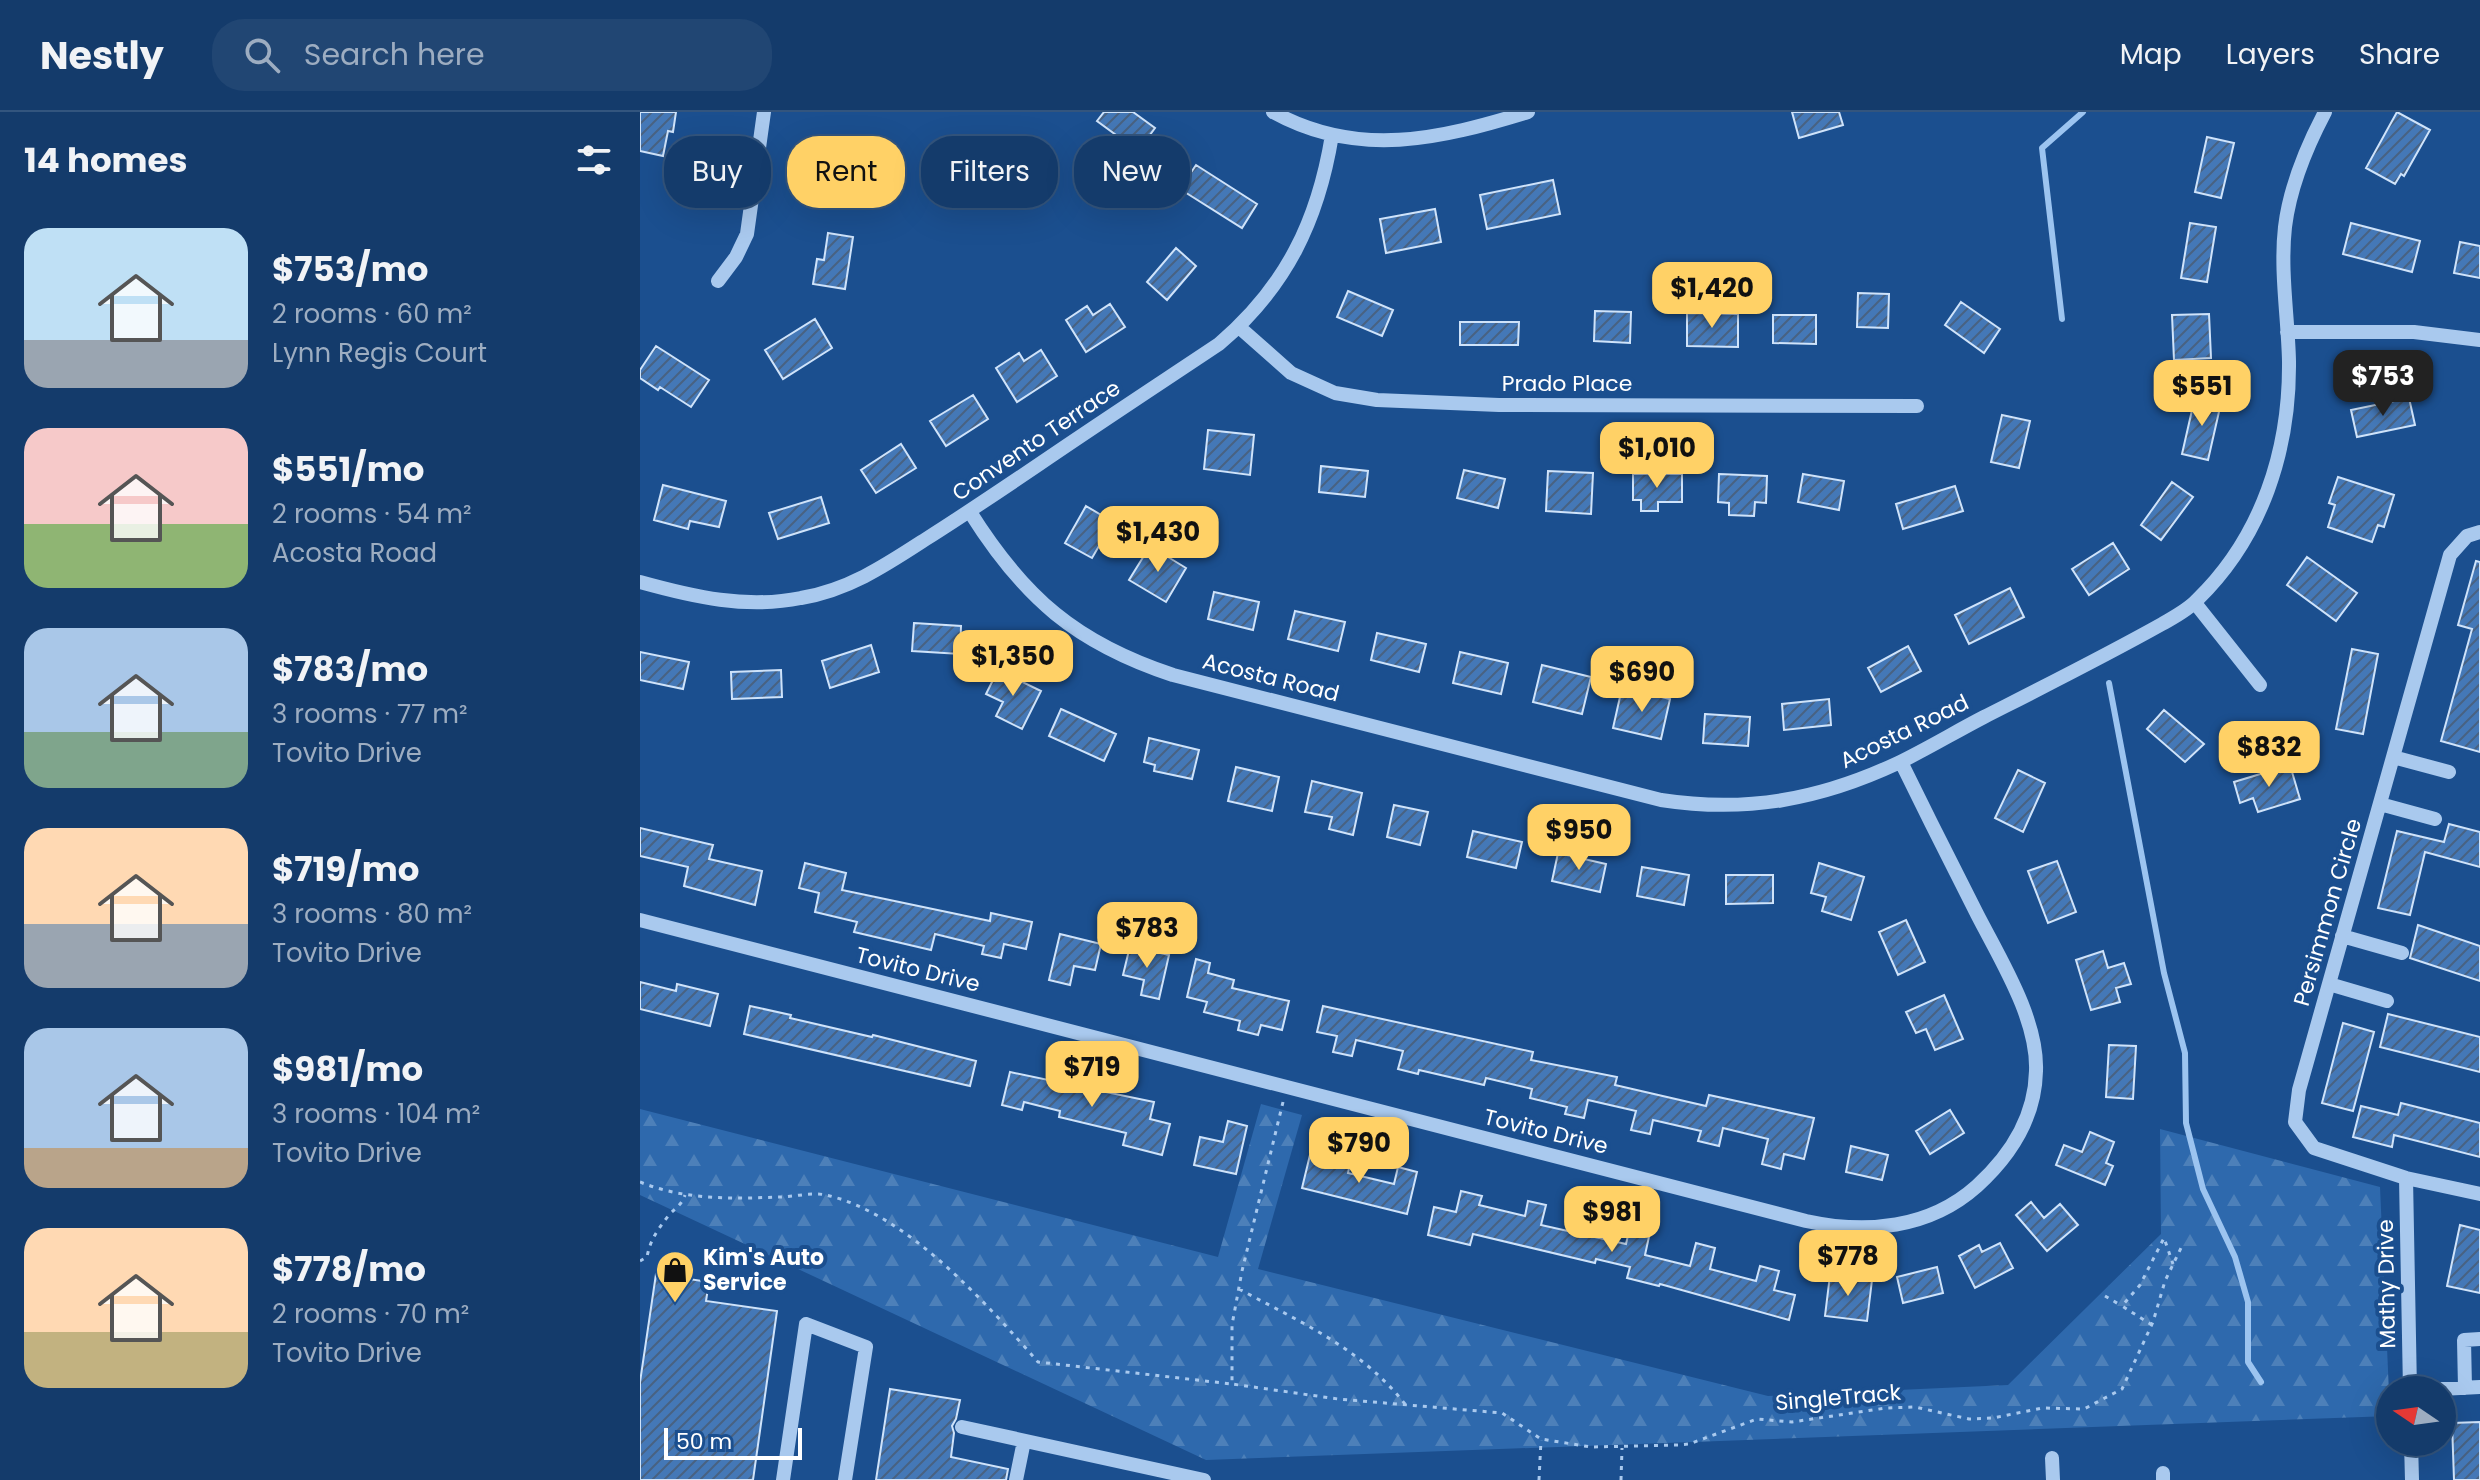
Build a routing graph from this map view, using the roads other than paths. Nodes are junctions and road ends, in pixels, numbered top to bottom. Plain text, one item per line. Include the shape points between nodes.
1 (764, 112) edge
2 (1273, 112) edge
3 (1528, 112) edge
4 (2325, 112) edge
5 (1332, 135) junction
6 (718, 281) dead end
7 (1239, 327) junction
8 (2287, 332) junction
9 (2480, 340) edge
10 (1917, 406) dead end
11 (970, 512) junction
12 (2480, 532) edge
13 (640, 582) edge
14 (2195, 603) junction
15 (2260, 685) dead end
16 (2393, 757) junction
17 (1901, 762) junction
18 (2449, 772) dead end
19 (2380, 804) junction
20 (2435, 819) dead end
21 (640, 920) edge
22 (2342, 936) junction
23 (2402, 953) dead end
24 (2329, 984) junction
25 (2387, 1001) dead end
26 (2406, 1178) junction
27 (2480, 1194) edge
28 (2480, 1339) edge
29 (2410, 1376) edge
30 (2472, 1388) edge
31 (962, 1427) dead end
32 (1024, 1441) junction
33 (2411, 1456) edge
34 (2052, 1458) dead end
35 (783, 1480) edge
36 (845, 1480) edge
37 (1016, 1480) edge
38 (1204, 1480) edge
39 (2053, 1480) edge
40 (2412, 1480) edge

1 - 6 street via 747,234
2 - 5 street
3 - 5 street via 1428,138 1367,141
4 - 8 street, Acosta Road via 2299,168 2288,213 2283,253
5 - 7 street, Convento Terrace via 1321,189 1303,237 1283,273
7 - 10 street, Prado Place via 1291,373 1335,393 1377,400
7 - 11 street, Convento Terrace
8 - 9 street via 2414,332
8 - 14 street, Acosta Road via 2286,423 2271,486 2244,540
11 - 13 street, Convento Terrace via 870,575 803,598 722,601
11 - 17 street, Acosta Road via 1001,558 1060,619 1111,652 1173,675 1688,804 1789,801
12 - 16 street, Persimmon Circle via 2467,536 2450,555
14 - 15 street
14 - 17 street, Acosta Road
16 - 18 street
16 - 19 street, Persimmon Circle
17 - 21 street, Tovito Drive via 2031,1028 2034,1096 2020,1132 1989,1175 1946,1208 1875,1229 1836,1228
19 - 20 street
19 - 22 street, Persimmon Circle
22 - 23 street
22 - 24 street, Persimmon Circle
24 - 25 street
24 - 26 street, Persimmon Circle via 2295,1122 2314,1148
26 - 27 street, Persimmon Circle
26 - 29 street, Mathy Drive
28 - 30 street via 2464,1340
31 - 32 street
32 - 37 street
32 - 38 street
33 - 40 street
34 - 39 street
35 - 36 street via 806,1324 866,1347

